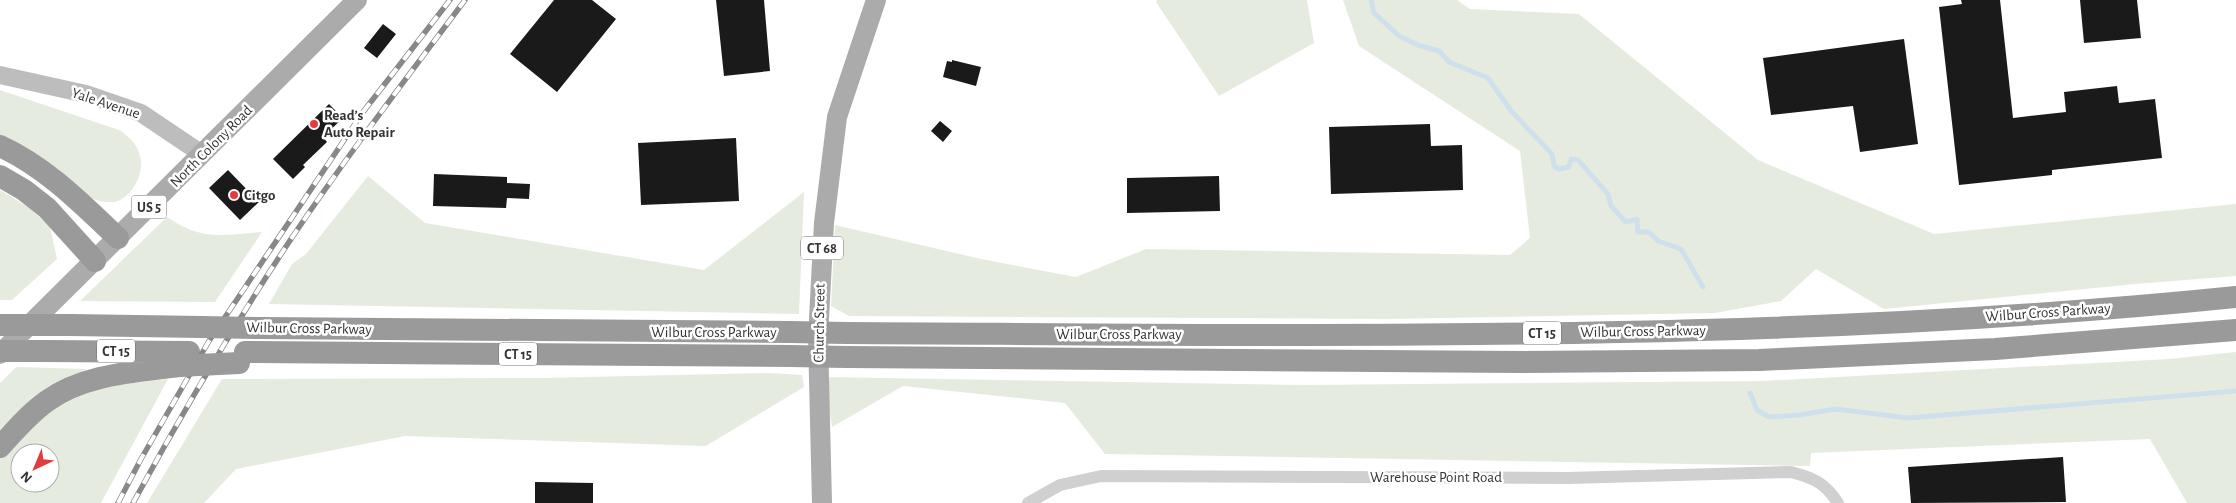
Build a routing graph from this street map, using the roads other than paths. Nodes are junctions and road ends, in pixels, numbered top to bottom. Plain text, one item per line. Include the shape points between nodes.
1 (357, 0) edge
2 (876, 0) edge
3 (0, 75) edge
4 (0, 146) edge
5 (202, 154) junction
6 (0, 176) edge
7 (118, 238) junction
8 (95, 261) junction
9 (2236, 297) edge
10 (0, 325) edge
11 (2236, 330) edge
12 (0, 352) edge
13 (184, 359) junction
14 (0, 447) edge
15 (822, 503) edge
16 (1028, 503) edge
17 (1838, 503) edge

1 - 5 main road, North Colony Road / US 5
2 - 15 main road, Church Street / CT 68 via 837,116 824,223 818,338
3 - 5 street, Yale Avenue via 86,94 141,113
4 - 7 highway via 65,188
5 - 7 main road, North Colony Road / US 5
6 - 8 highway via 47,208
7 - 8 main road, North Colony Road / US 5
8 - 12 main road, North Colony Road / US 5
9 - 10 highway, Wilbur Cross Parkway / CT 15, bridge via 1878,323 1617,332 1319,335 847,333
11 - 13 highway, Wilbur Cross Parkway / CT 15, bridge via 1995,349 1759,360 1511,362 398,353
12 - 13 highway, CT 15, bridge via 43,351
13 - 14 highway via 66,390 47,400
16 - 17 street, Warehouse Point Road via 1060,485 1101,476 1568,478 1791,472 1810,477 1829,490

